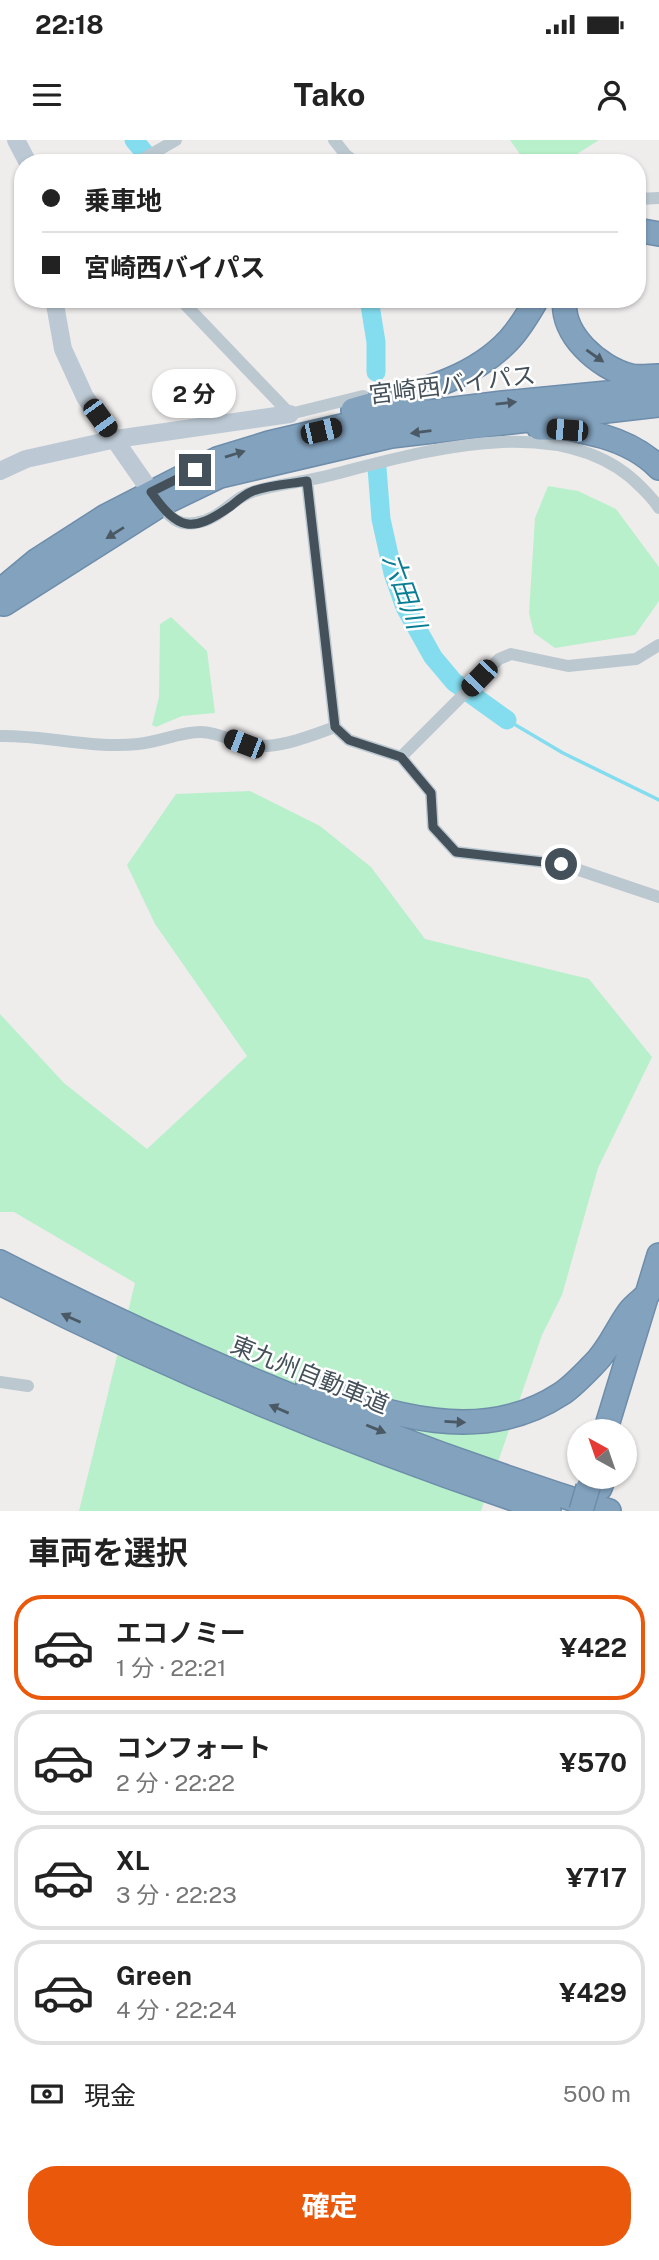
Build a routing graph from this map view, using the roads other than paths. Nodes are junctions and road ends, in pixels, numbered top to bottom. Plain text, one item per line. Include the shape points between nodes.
1 (176, 140) edge
2 (334, 140) edge
3 (152, 154) edge
4 (345, 154) edge
5 (55, 308) edge
6 (189, 308) edge
7 (522, 308) edge
8 (531, 308) edge
9 (565, 308) edge
10 (659, 376) edge
11 (659, 388) edge
12 (659, 405) edge
13 (290, 414) junction
14 (453, 429) junction
15 (116, 439) junction
16 (269, 443) junction
17 (659, 468) edge
18 (0, 471) edge
19 (307, 481) junction
20 (155, 498) junction
21 (659, 508) edge
22 (0, 591) edge
23 (0, 606) edge
24 (659, 645) edge
25 (335, 727) junction
26 (0, 736) edge
27 (401, 757) junction
28 (659, 897) edge
29 (659, 1255) edge
30 (0, 1262) edge
31 (0, 1283) edge
32 (656, 1292) edge
33 (65, 1296) junction
34 (0, 1381) edge
35 (28, 1386) dead end
36 (610, 1419) edge
37 (621, 1419) edge
38 (592, 1489) edge
39 (595, 1489) edge
40 (549, 1511) edge
41 (581, 1511) edge
42 (593, 1511) edge
43 (609, 1511) edge

1 - 3 street
2 - 4 street
5 - 15 street via 62,349 85,397
6 - 13 street
7 - 13 street via 501,338 451,372
8 - 16 highway via 510,339 466,373 303,425
9 -> 10 highway via 575,338 599,360 631,376
16 -> 11 highway, 宮崎西バイパス via 372,419
12 - 14 highway, 宮崎西バイパス
13 - 15 street
14 - 17 highway via 588,432 617,442
14 -> 20 highway, 宮崎西バイパス via 391,436 220,476
15 - 18 street via 26,459
15 - 20 street
20 -> 16 highway, 宮崎西バイパス via 218,459
19 - 20 street via 251,491 212,519 193,524 171,519
19 - 21 street via 443,448 495,441 542,444 574,448 603,459 629,475
19 - 25 street
20 - 22 highway, 宮崎西バイパス via 106,516 36,561
20 -> 23 highway, 宮崎西バイパス
24 - 27 street via 636,659 568,666 511,653 499,659
25 - 26 street via 265,747 204,732 138,744 77,744
25 - 27 street via 349,740
27 - 28 street via 431,793 433,827 456,852 561,864
29 - 32 highway
30 - 33 highway, 東九州自動車道
40 -> 31 highway, 東九州自動車道 via 360,1443 187,1370
33 -> 32 highway via 352,1402 416,1419 468,1422 530,1410 561,1394 595,1363 629,1312
32 - 36 highway
32 - 37 highway
33 -> 43 highway, 東九州自動車道 via 197,1356 404,1440
34 - 35 street
38 - 41 highway, bridge
39 - 42 highway

